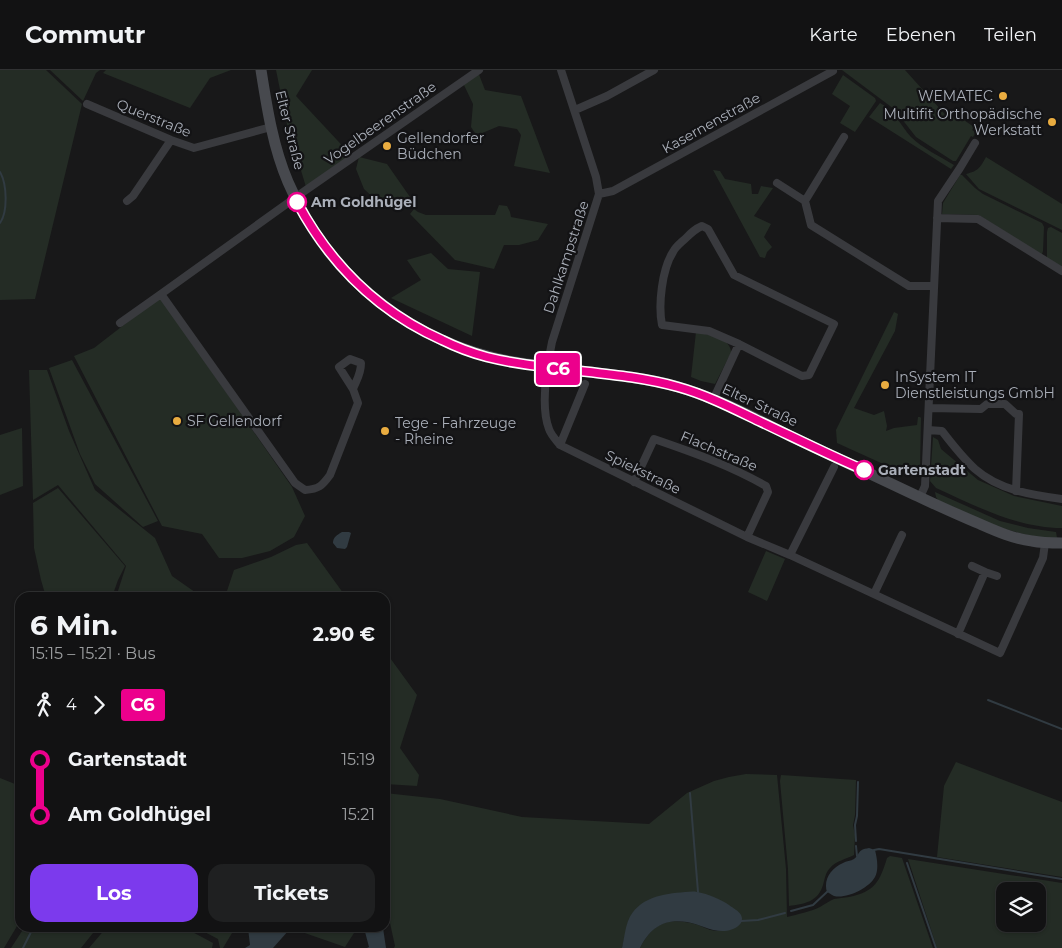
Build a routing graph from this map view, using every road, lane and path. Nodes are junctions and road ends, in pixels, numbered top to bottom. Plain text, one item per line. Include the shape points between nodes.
1 (260, 70) edge
2 (479, 70) edge
3 (561, 70) edge
4 (654, 70) edge
5 (833, 70) edge
6 (87, 104) dead end
7 (575, 110) junction
8 (271, 126) junction
9 (844, 137) dead end
10 (171, 140) junction
11 (975, 143) dead end
12 (777, 183) dead end
13 (599, 194) junction
14 (296, 198) junction
15 (127, 201) dead end
16 (805, 201) junction
17 (937, 218) junction
18 (1062, 271) edge
19 (934, 286) junction
20 (161, 294) junction
21 (120, 323) dead end
22 (739, 344) junction
23 (548, 367) junction
24 (586, 384) dead end
25 (353, 389) dead end
26 (713, 400) junction
27 (929, 408) junction
28 (928, 430) junction
29 (560, 446) junction
30 (834, 467) dead end
31 (634, 482) junction
32 (1016, 491) junction
33 (920, 497) junction
34 (1062, 499) edge
35 (902, 535) dead end
36 (747, 537) junction
37 (1045, 543) junction
38 (1062, 543) edge
39 (790, 555) junction
40 (972, 566) dead end
41 (985, 572) junction
42 (997, 576) dead end
43 (874, 594) junction
44 (958, 634) junction

1 - 8 main road, Elter Straße
2 - 14 street, Vogelbeerenstraße
3 - 7 street, Dahlkampstraße
4 - 7 street
5 - 13 street, Kasernenstraße via 613,191
6 - 10 street, Querstraße
7 - 13 street, Dahlkampstraße
8 - 10 street, Querstraße via 194,148
8 - 14 main road, Elter Straße
9 - 16 street
10 - 15 street
11 - 17 street via 938,201
12 - 16 street
13 - 23 street, Dahlkampstraße via 552,342
14 - 20 street
14 - 23 main road, Elter Straße via 313,229 344,270 397,315 431,335 487,357
16 - 19 street via 811,225 909,286
17 - 18 street via 978,219
17 - 19 street
19 - 27 street
20 - 21 street
20 - 25 street via 295,483 305,490 316,489 330,475 358,403
22 - 22 street via 802,376 809,375 834,324 734,275 708,229 702,226 695,229 670,257 662,280 662,325 709,331
22 - 26 street
23 - 26 main road, Elter Straße via 650,380
23 - 29 street via 545,414 549,430
24 - 29 street
26 - 33 main road, Elter Straße
27 - 28 street
27 - 32 street via 981,409 986,404 1005,404 1018,414
28 - 32 street via 942,431 976,470
28 - 33 street via 925,486
29 - 31 street, Spiekstraße
30 - 39 street
31 - 36 street, Spiekstraße
31 - 36 street, Flachstraße via 654,438 747,475 766,486 768,492
32 - 34 street
33 - 37 main road, Elter Straße via 995,531
35 - 43 street
36 - 39 street, Spiekstraße
37 - 38 main road, Elter Straße
37 - 44 street, Spiekstraße via 1043,558 1000,654
39 - 43 street, Spiekstraße
40 - 41 street
41 - 42 street
41 - 44 street
43 - 44 street, Spiekstraße

